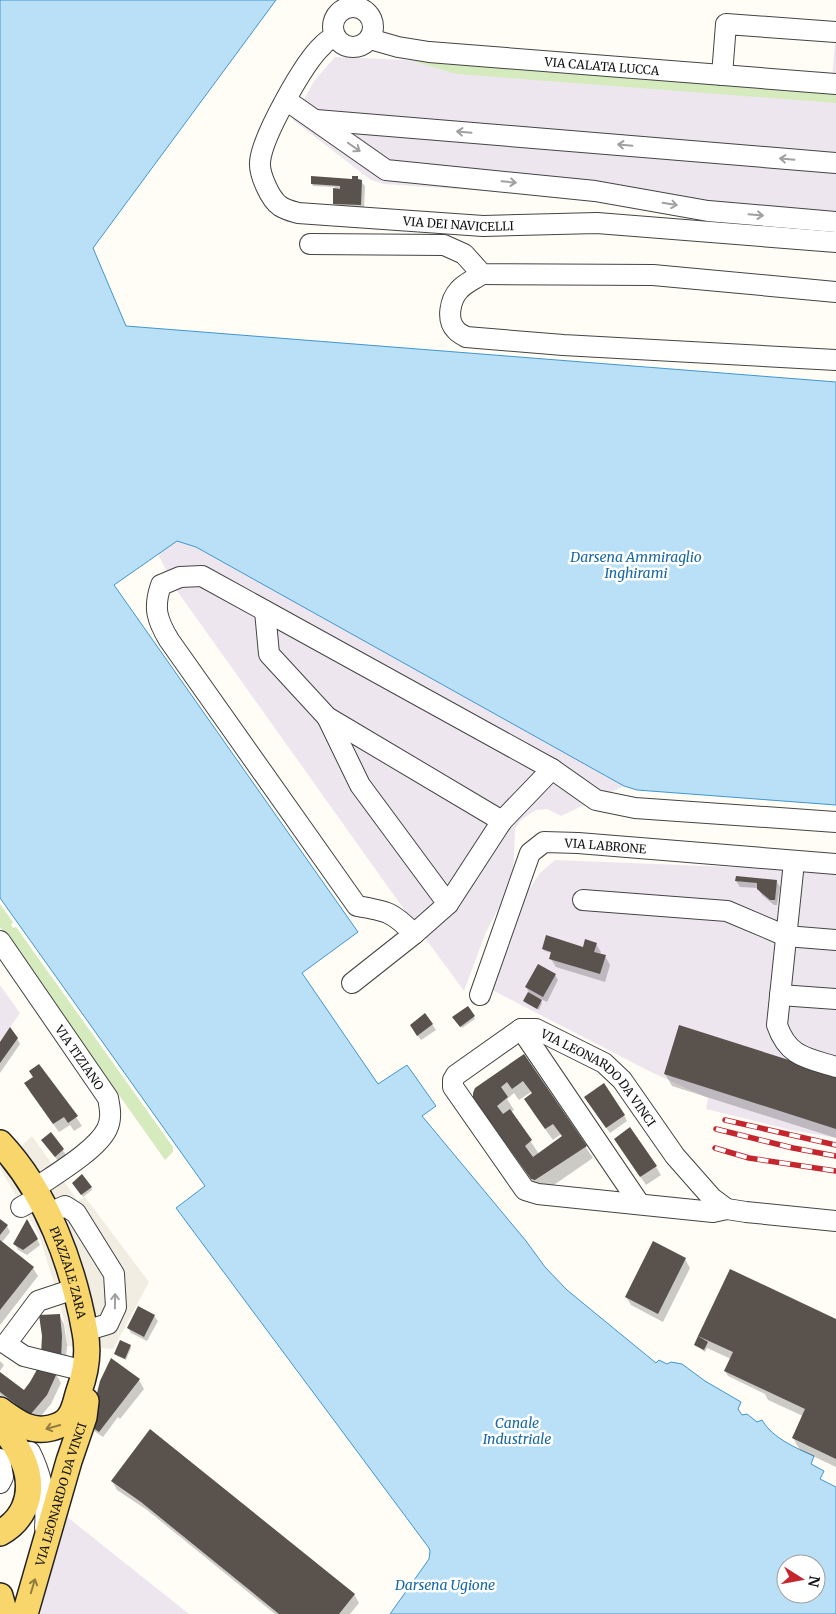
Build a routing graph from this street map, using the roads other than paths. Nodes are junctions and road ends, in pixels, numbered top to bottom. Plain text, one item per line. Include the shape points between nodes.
1 (836, 32) edge
2 (335, 36) junction
3 (370, 39) junction
4 (722, 75) junction
5 (836, 84) edge
6 (286, 100) junction
7 (314, 119) junction
8 (836, 163) edge
9 (836, 222) edge
10 (836, 242) edge
11 (310, 244) dead end
12 (482, 274) junction
13 (836, 292) edge
14 (836, 360) edge
15 (265, 611) junction
16 (327, 717) junction
17 (552, 769) junction
18 (502, 820) junction
19 (836, 822) edge
20 (794, 862) junction
21 (836, 864) edge
22 (583, 900) dead end
23 (448, 904) junction
24 (414, 934) junction
25 (786, 936) junction
26 (0, 940) edge
27 (836, 940) edge
28 (352, 982) dead end
29 (480, 995) dead end
30 (780, 995) junction
31 (836, 999) edge
32 (520, 1029) junction
33 (836, 1067) edge
34 (6, 1149) edge
35 (35, 1202) junction
36 (638, 1203) junction
37 (727, 1208) junction
38 (836, 1221) edge
39 (74, 1289) junction
40 (85, 1331) junction
41 (85, 1372) junction
42 (0, 1410) edge
43 (0, 1419) edge
44 (0, 1425) edge
45 (0, 1459) edge
46 (0, 1483) edge
47 (0, 1533) edge
48 (42, 1557) junction
49 (0, 1596) edge
50 (5, 1614) edge
51 (24, 1614) edge

1 - 4 street via 726,24
2 - 3 street via 351,48
2 - 3 street via 336,17 341,11 357,7 371,17 374,26
2 - 6 street, VIA DEI NAVICELLI via 312,58
3 - 4 street, VIA CALATA LUCCA via 429,52
4 - 5 street, VIA CALATA LUCCA
6 - 7 street
6 - 10 street, VIA DEI NAVICELLI via 269,132 260,163 265,184 278,204 298,213 483,226 597,223
8 -> 7 street
7 -> 9 street via 386,170 595,191 708,211
11 - 12 street via 444,246 464,254
12 - 13 street via 653,275
12 - 14 street via 460,288 453,298 450,310 452,324 466,337
15 - 16 street via 269,654
15 - 17 street
15 - 24 street via 202,576 180,577 162,585 157,598 158,622 168,640 357,906 385,911 401,920
16 - 18 street
16 - 23 street via 360,784
17 - 18 street
17 - 19 street via 596,800 635,808
18 - 23 street
20 - 21 street, VIA LABRONE
20 - 25 street
20 - 29 street, VIA LABRONE via 544,842 530,853
22 - 25 street via 727,911
23 - 24 street
24 - 28 street
25 - 27 street
25 - 30 street
26 - 35 street, VIA TIZIANO via 108,1098 110,1110 108,1128 102,1137 63,1170
30 - 31 street
30 - 33 street via 777,1025 789,1048 802,1056
32 - 36 street
32 - 36 street, VIA LEONARDO DA VINCI via 456,1075 453,1086 525,1190
32 - 37 street, VIA LEONARDO DA VINCI via 536,1029 604,1063 622,1080 675,1156 712,1198
34 - 35 main road, PIAZZALE ZARA
35 - 39 main road, PIAZZALE ZARA via 63,1254
40 -> 35 street, PIAZZALE ZARA via 108,1324 116,1307 114,1274 76,1213 64,1206
36 - 37 street, VIA LEONARDO DA VINCI via 713,1212
37 - 38 street, VIA LEONARDO DA VINCI
39 - 40 main road, PIAZZALE ZARA
39 - 41 street via 38,1301 6,1344 24,1356
40 - 41 main road, PIAZZALE ZARA
41 -> 42 main road via 71,1415 62,1424 37,1430
41 - 48 main road, VIA LEONARDO DA VINCI via 84,1417
43 - 48 street via 22,1439 42,1481 45,1518
44 - 47 main road via 22,1458 29,1486 20,1515
45 - 46 street
51 -> 48 main road, VIA LEONARDO DA VINCI
49 - 50 main road

